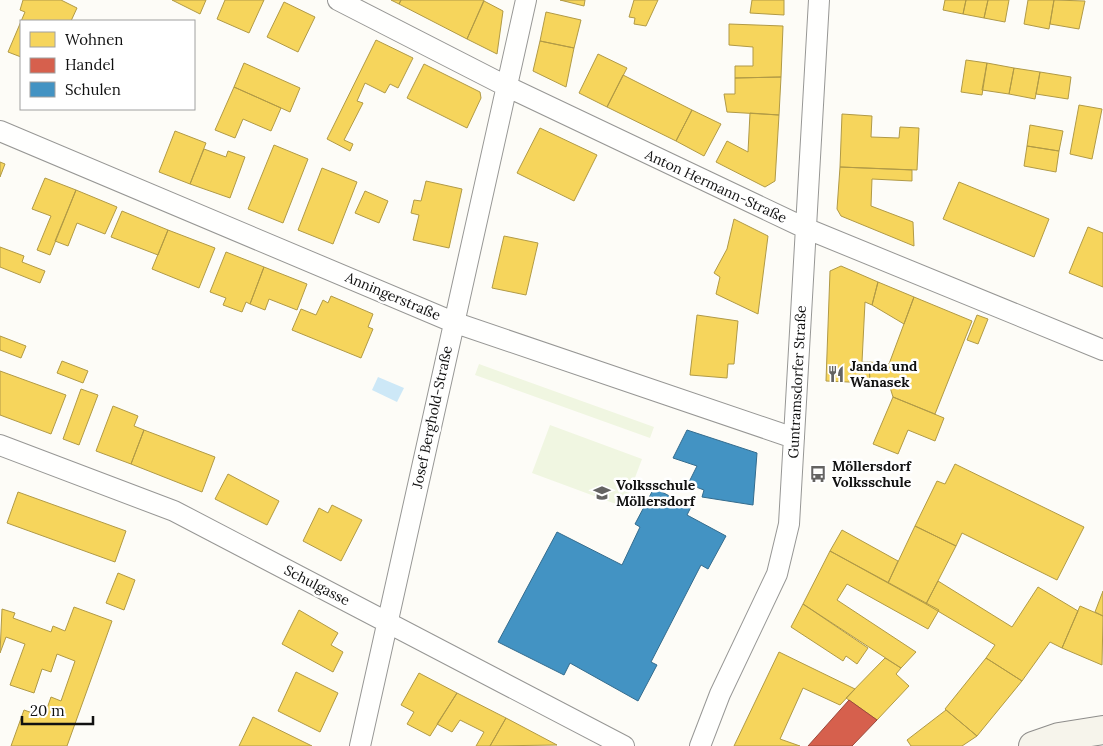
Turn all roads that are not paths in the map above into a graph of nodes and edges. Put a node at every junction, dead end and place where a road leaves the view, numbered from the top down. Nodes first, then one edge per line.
1 (338, 0) edge
2 (526, 0) edge
3 (819, 0) edge
4 (506, 86) junction
5 (0, 131) edge
6 (805, 228) junction
7 (453, 322) junction
8 (1103, 350) edge
9 (794, 438) junction
10 (0, 445) edge
11 (387, 622) junction
12 (1103, 730) edge
13 (360, 746) edge
14 (624, 746) edge
15 (700, 746) edge
16 (1033, 746) edge

1 - 4 street, Anton Hermann-Straße
2 - 4 street, Josef Berghold-Straße
3 - 6 street, Guntramsdorfer Straße
4 - 6 street, Anton Hermann-Straße
4 - 7 street, Josef Berghold-Straße
5 - 7 street, Anningerstraße
6 - 8 street, Anton Hermann-Straße
6 - 9 street, Guntramsdorfer Straße
7 - 9 street, Anningerstraße
7 - 11 street, Josef Berghold-Straße
9 - 15 street, Guntramsdorfer Straße
10 - 11 street, Schulgasse
11 - 13 street, Josef Berghold-Straße
11 - 14 street, Schulgasse
12 - 16 street

